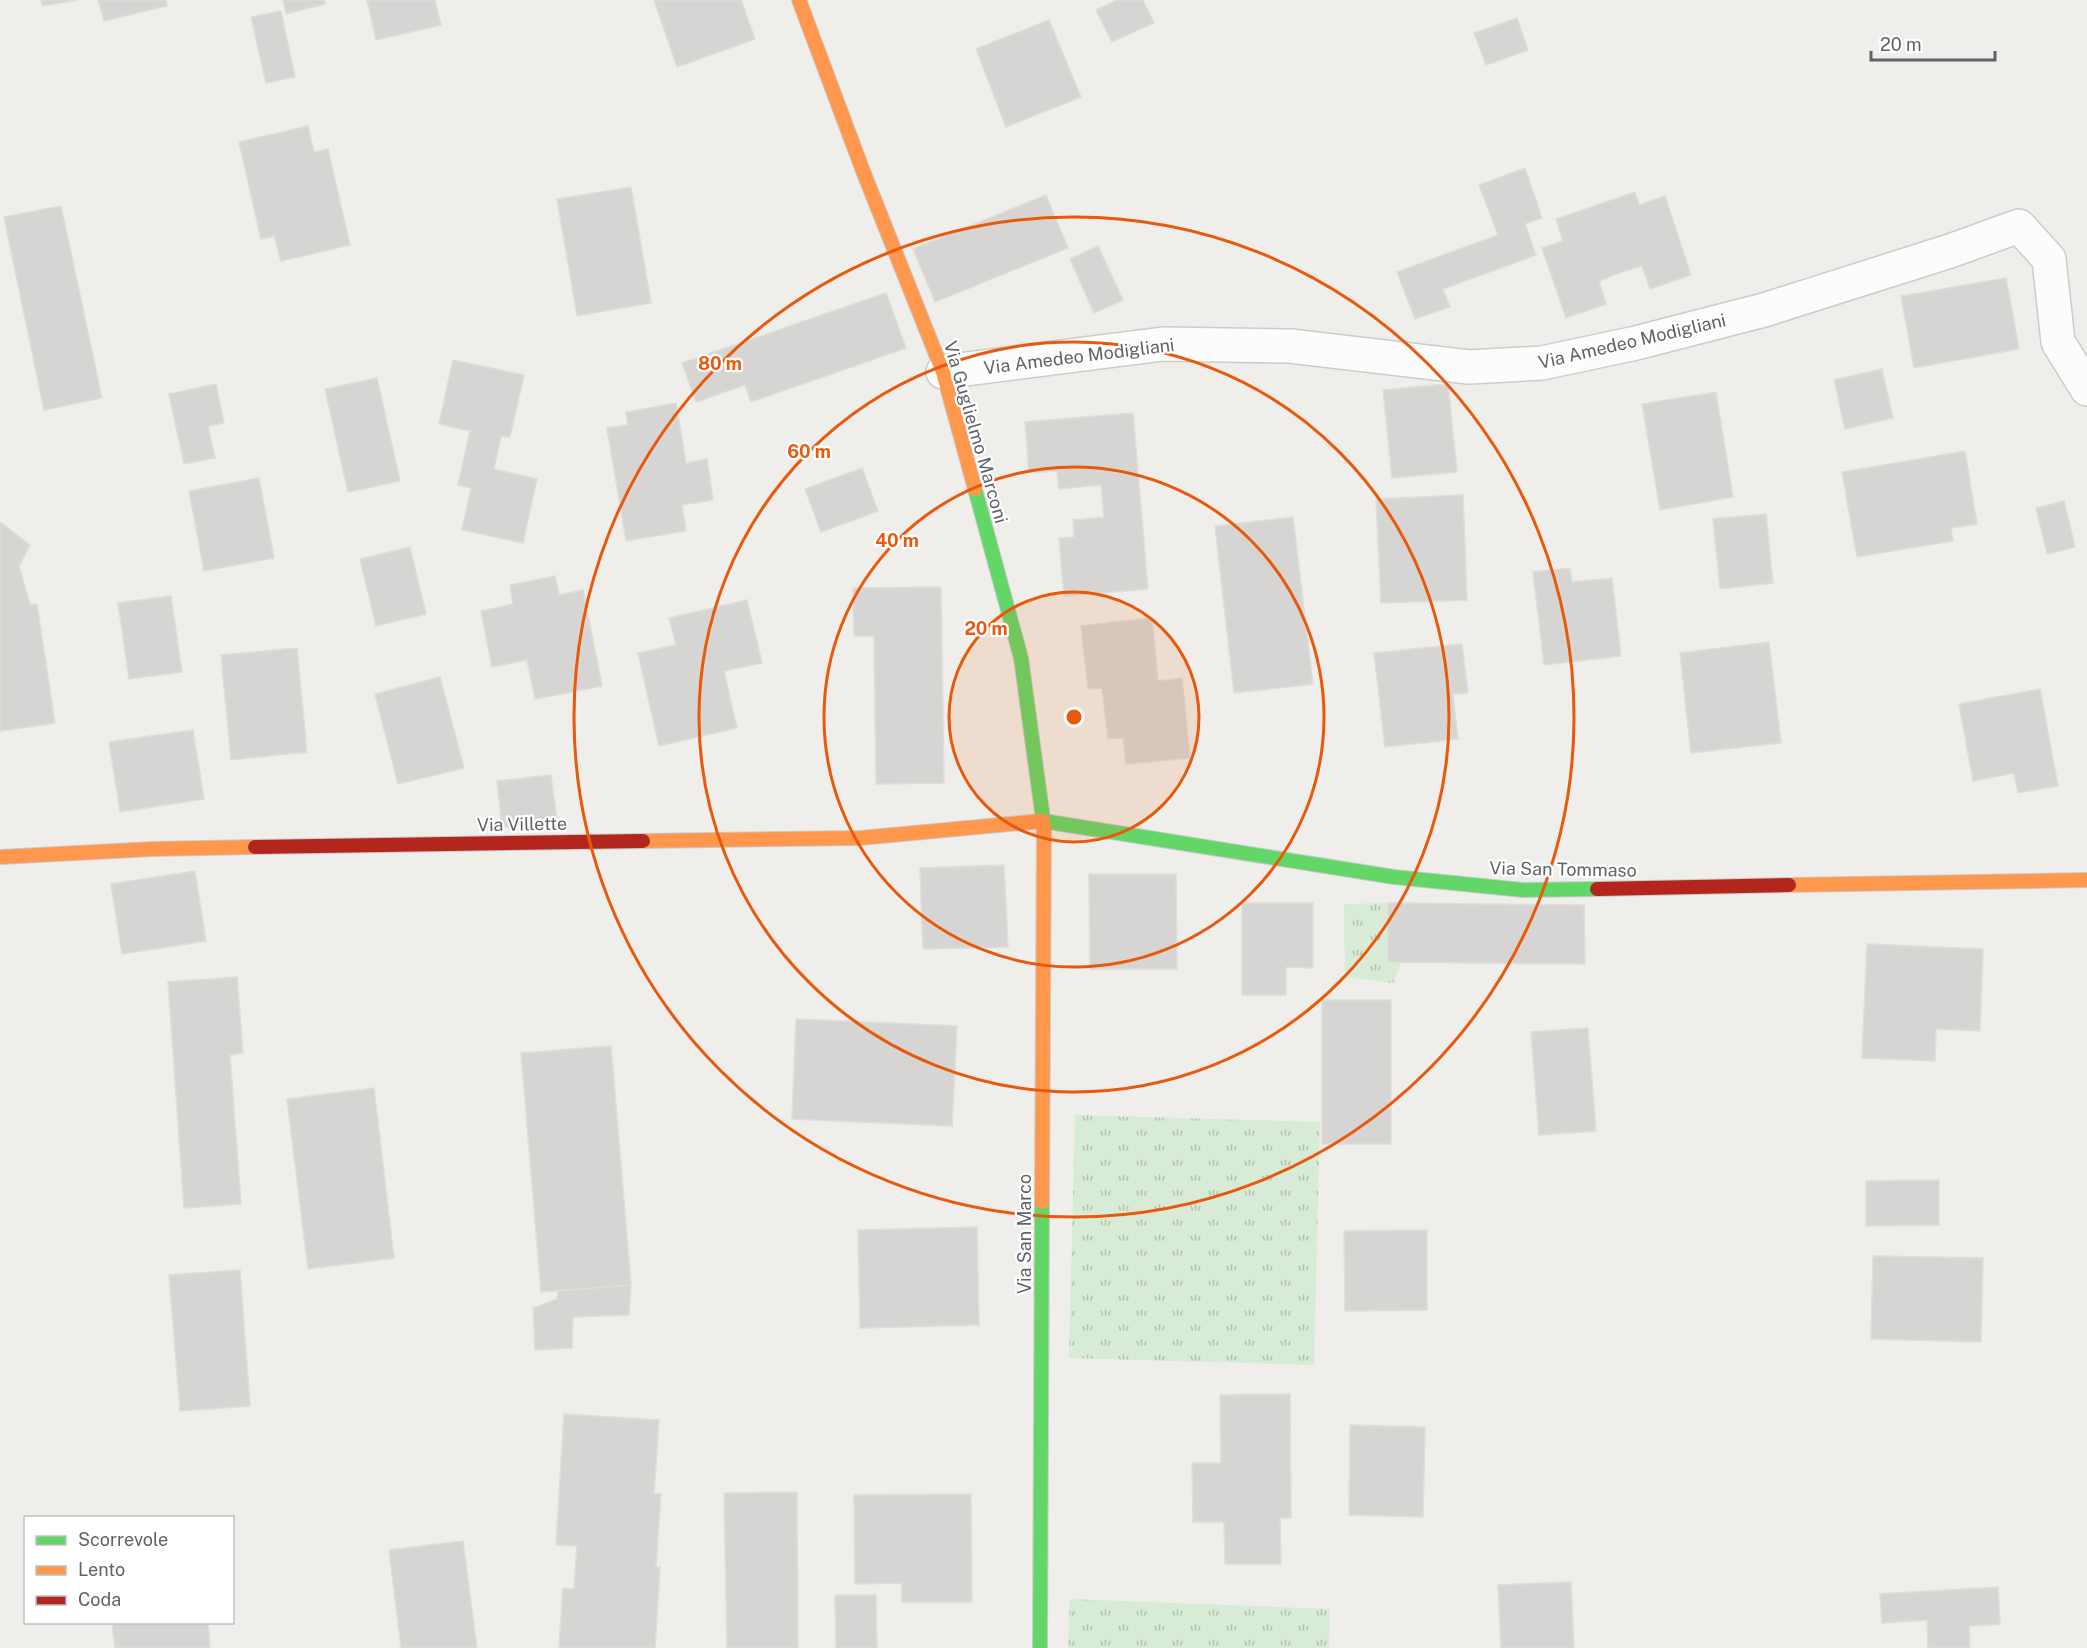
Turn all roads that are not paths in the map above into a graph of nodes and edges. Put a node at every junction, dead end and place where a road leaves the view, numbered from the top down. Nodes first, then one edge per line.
1 (800, 0) edge
2 (943, 372) junction
3 (2087, 389) edge
4 (1044, 820) junction
5 (0, 858) edge
6 (2087, 880) edge
7 (1040, 1648) edge

1 - 2 street, Via Guglielmo Marconi
2 - 3 street, Via Amedeo Modigliani
2 - 4 street, Via Guglielmo Marconi
4 - 5 street, Via Villette
4 - 6 street, Via San Tommaso
4 - 7 street, Via San Marco

